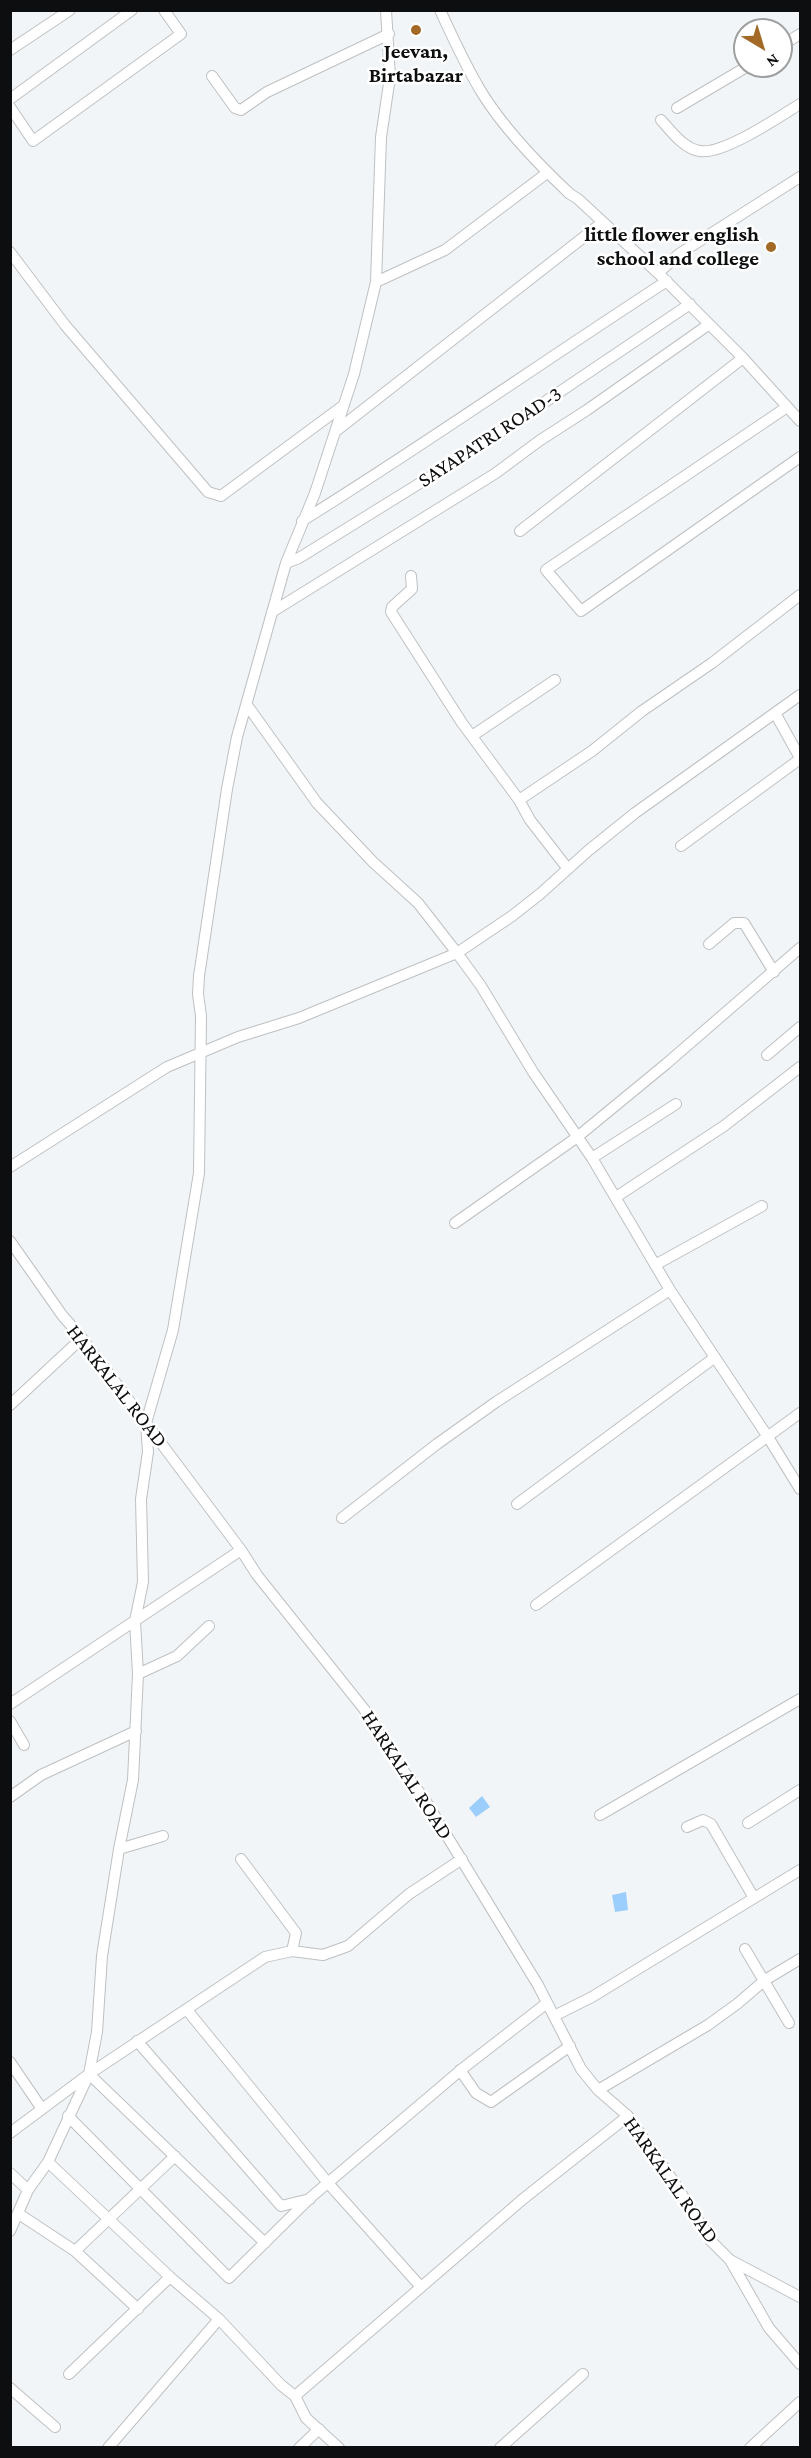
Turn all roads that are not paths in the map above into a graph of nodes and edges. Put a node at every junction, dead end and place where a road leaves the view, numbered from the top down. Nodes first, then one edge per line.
1 (70, 10) edge
2 (132, 10) edge
3 (164, 10) edge
4 (387, 10) edge
5 (440, 10) edge
6 (389, 34) junction
7 (10, 50) edge
8 (733, 75) edge
9 (212, 76) dead end
10 (10, 99) edge
11 (801, 104) edge
12 (10, 107) edge
13 (677, 108) dead end
14 (661, 120) dead end
15 (547, 173) junction
16 (801, 177) edge
17 (603, 222) junction
18 (10, 252) edge
19 (663, 277) junction
20 (376, 282) junction
21 (690, 304) junction
22 (708, 325) junction
23 (742, 358) junction
24 (344, 405) junction
25 (787, 407) junction
26 (801, 421) edge
27 (335, 432) junction
28 (801, 457) edge
29 (302, 521) junction
30 (520, 531) dead end
31 (286, 563) junction
32 (411, 576) dead end
33 (801, 595) edge
34 (272, 612) junction
35 (555, 680) dead end
36 (801, 696) edge
37 (247, 705) junction
38 (776, 713) junction
39 (472, 736) junction
40 (801, 759) edge
41 (519, 800) junction
42 (681, 846) dead end
43 (568, 869) junction
44 (709, 944) dead end
45 (801, 948) edge
46 (457, 952) junction
47 (774, 972) junction
48 (801, 1027) edge
49 (200, 1052) junction
50 (767, 1055) dead end
51 (801, 1067) edge
52 (676, 1104) dead end
53 (576, 1138) junction
54 (592, 1158) junction
55 (10, 1167) edge
56 (616, 1197) junction
57 (762, 1206) dead end
58 (455, 1223) dead end
59 (10, 1241) edge
60 (656, 1265) junction
61 (670, 1290) junction
62 (82, 1338) junction
63 (714, 1358) junction
64 (10, 1405) edge
65 (801, 1413) edge
66 (146, 1423) junction
67 (768, 1437) junction
68 (801, 1489) edge
69 (517, 1504) dead end
70 (342, 1518) dead end
71 (241, 1550) junction
72 (536, 1605) dead end
73 (135, 1621) junction
74 (209, 1626) dead end
75 (138, 1674) junction
76 (801, 1699) edge
77 (10, 1704) edge
78 (10, 1721) edge
79 (136, 1731) junction
80 (24, 1745) dead end
81 (801, 1790) edge
82 (10, 1797) edge
83 (600, 1815) dead end
84 (748, 1823) dead end
85 (687, 1827) dead end
86 (163, 1836) dead end
87 (118, 1849) junction
88 (241, 1859) dead end
89 (462, 1859) junction
90 (801, 1870) edge
91 (754, 1898) junction
92 (745, 1949) dead end
93 (292, 1951) junction
94 (801, 1959) edge
95 (765, 1980) junction
96 (547, 2003) junction
97 (186, 2010) junction
98 (554, 2016) junction
99 (789, 2023) dead end
100 (137, 2041) junction
101 (570, 2046) junction
102 (10, 2062) edge
103 (460, 2070) junction
104 (88, 2074) junction
105 (597, 2090) junction
106 (42, 2109) junction
107 (68, 2116) junction
108 (628, 2116) junction
109 (10, 2133) edge
110 (175, 2156) junction
111 (48, 2162) junction
112 (11, 2174) edge
113 (328, 2183) junction
114 (140, 2188) junction
115 (28, 2190) junction
116 (310, 2198) junction
117 (19, 2214) junction
118 (108, 2220) junction
119 (10, 2231) edge
120 (265, 2243) junction
121 (75, 2251) junction
122 (730, 2260) junction
123 (170, 2277) junction
124 (421, 2287) junction
125 (801, 2297) edge
126 (138, 2309) junction
127 (219, 2319) junction
128 (801, 2364) edge
129 (69, 2374) dead end
130 (583, 2374) dead end
131 (10, 2388) edge
132 (295, 2396) junction
133 (801, 2402) edge
134 (55, 2427) dead end
135 (319, 2429) junction
136 (108, 2448) edge
137 (299, 2448) edge
138 (339, 2448) edge
139 (500, 2448) edge
140 (750, 2448) edge

1 - 7 street
2 - 10 street
3 - 12 street
4 - 6 street
5 - 15 street
6 - 9 street
6 - 20 street
8 - 13 street
11 - 14 street
15 - 17 street
15 - 20 street
16 - 19 street
17 - 19 street
17 - 27 street
18 - 24 street
19 - 21 street
19 - 29 street
20 - 24 street
21 - 22 street
21 - 31 street, SAYAPATRI ROAD-3
22 - 23 street
22 - 34 street
23 - 25 street
23 - 30 street
24 - 27 street
25 - 26 street
25 - 28 street
27 - 29 street
29 - 31 street
31 - 34 street
32 - 39 street
33 - 41 street
34 - 37 street
35 - 39 street
36 - 38 street
37 - 46 street
37 - 49 street
38 - 40 street
38 - 43 street
39 - 41 street
40 - 42 street
41 - 43 street
43 - 46 street
44 - 47 street
45 - 47 street
46 - 49 street
46 - 53 street
47 - 53 street
48 - 50 street
49 - 55 street
49 - 66 street
51 - 56 street
52 - 54 street
53 - 54 street
53 - 58 street
54 - 56 street
56 - 60 street
57 - 60 street
59 - 62 street, HARKALAL ROAD
60 - 61 street
61 - 63 street
61 - 70 street
62 - 64 street
62 - 66 street, HARKALAL ROAD
63 - 67 street
63 - 69 street
65 - 67 street
66 - 71 street, HARKALAL ROAD
66 - 73 street
67 - 68 street
67 - 72 street
71 - 73 street
71 - 89 street, HARKALAL ROAD
73 - 75 street
73 - 77 street
74 - 75 street
75 - 79 street
76 - 83 street
78 - 80 street
79 - 82 street
79 - 87 street
81 - 84 street
85 - 91 street
86 - 87 street
87 - 104 street
88 - 93 street
89 - 93 street
89 - 96 street, HARKALAL ROAD
90 - 91 street
91 - 98 street
92 - 95 street
93 - 97 street
94 - 95 street
95 - 99 street
95 - 105 street
96 - 98 street, HARKALAL ROAD
96 - 103 street
97 - 100 street
97 - 113 street
98 - 101 street, HARKALAL ROAD
100 - 104 street
100 - 116 street
101 - 103 street
101 - 105 street, HARKALAL ROAD
102 - 106 street
103 - 113 street
104 - 106 street
104 - 107 street
104 - 110 street
105 - 108 street, HARKALAL ROAD
106 - 109 street
107 - 111 street
107 - 114 street
108 - 122 street, HARKALAL ROAD
108 - 124 street
110 - 114 street
110 - 120 street
111 - 115 street
111 - 118 street
112 - 115 street
113 - 116 street
113 - 124 street
114 - 118 street
114 - 120 street
115 - 117 street
116 - 120 street
117 - 119 street
117 - 121 street
118 - 121 street
118 - 123 street
121 - 126 street
122 - 125 street, HARKALAL ROAD
122 - 128 street
123 - 126 street
123 - 127 street
124 - 132 street
126 - 129 street
127 - 132 street
127 - 136 street
130 - 139 street
131 - 134 street
132 - 135 street
133 - 140 street
135 - 137 street
135 - 138 street

